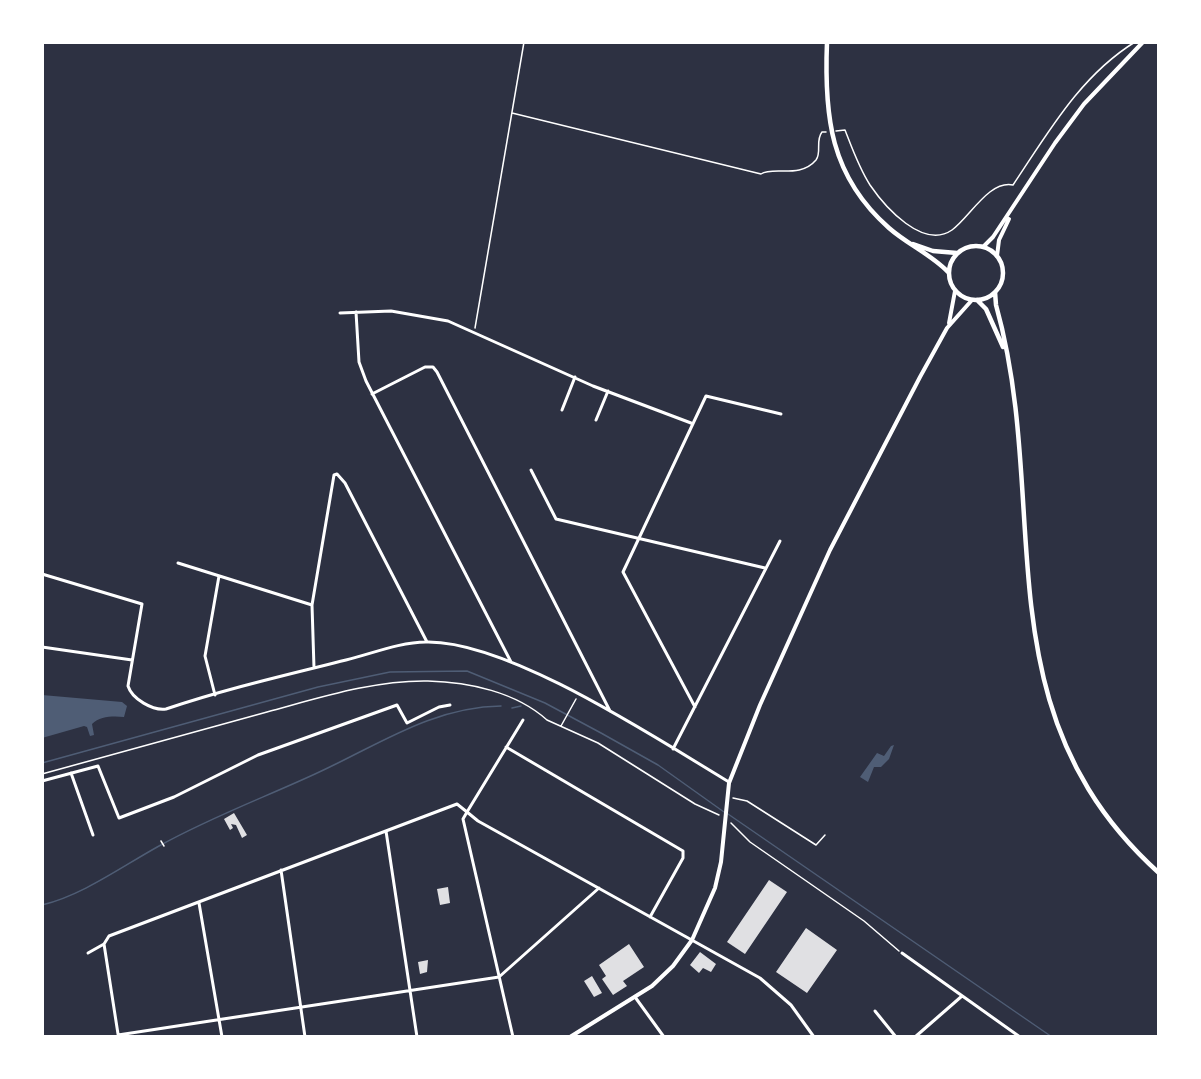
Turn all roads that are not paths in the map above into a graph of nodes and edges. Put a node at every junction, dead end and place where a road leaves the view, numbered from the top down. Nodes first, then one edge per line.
1 (827, 42) edge
2 (1143, 42) edge
3 (1014, 208) junction
4 (907, 242) junction
5 (983, 247) junction
6 (957, 253) junction
7 (997, 256) junction
8 (948, 272) junction
9 (955, 291) junction
10 (996, 292) junction
11 (974, 300) junction
12 (356, 312) junction
13 (340, 313) dead end
14 (947, 328) junction
15 (1005, 351) junction
16 (575, 377) junction
17 (608, 391) junction
18 (372, 394) junction
19 (562, 410) dead end
20 (781, 414) dead end
21 (596, 420) dead end
22 (691, 423) junction
23 (531, 470) dead end
24 (638, 537) junction
25 (780, 541) dead end
26 (178, 563) dead end
27 (765, 568) junction
28 (42, 574) edge
29 (219, 575) junction
30 (312, 605) junction
31 (427, 642) junction
32 (42, 647) edge
33 (132, 660) junction
34 (511, 662) junction
35 (314, 668) junction
36 (215, 695) junction
37 (450, 705) dead end
38 (694, 707) junction
39 (611, 713) junction
40 (523, 720) dead end
41 (506, 747) junction
42 (674, 749) junction
43 (71, 773) junction
44 (42, 781) edge
45 (729, 783) junction
46 (466, 813) junction
47 (386, 831) junction
48 (93, 835) dead end
49 (281, 870) junction
50 (1159, 873) edge
51 (599, 888) junction
52 (199, 902) junction
53 (650, 917) junction
54 (692, 940) junction
55 (104, 944) junction
56 (88, 953) dead end
57 (902, 953) road end
58 (499, 977) junction
59 (410, 991) junction
60 (962, 996) junction
61 (635, 997) junction
62 (301, 1007) junction
63 (875, 1011) dead end
64 (219, 1020) junction
65 (118, 1036) edge
66 (917, 1036) edge
67 (222, 1037) edge
68 (305, 1037) edge
69 (417, 1037) edge
70 (513, 1037) edge
71 (570, 1037) edge
72 (664, 1037) edge
73 (814, 1037) edge
74 (896, 1037) edge
75 (1020, 1037) edge

1 - 4 main road
2 - 3 street
3 - 5 street
3 - 7 street
4 - 6 main road
4 - 8 main road
5 - 6 main road
5 - 7 main road
6 - 8 main road
7 - 10 main road
8 - 9 main road
9 - 11 main road
9 - 14 street
10 - 11 main road
10 - 15 main road
11 - 14 street
11 - 15 main road
12 - 13 street
12 - 16 street
12 - 18 street
14 - 45 street
15 - 50 main road
16 - 17 street
16 - 19 street
17 - 21 street
17 - 22 street
18 - 34 street
18 - 39 street
20 - 22 street
22 - 24 street
23 - 24 street
24 - 27 street
24 - 38 street
25 - 27 street
26 - 29 street
27 - 38 street
28 - 33 street
29 - 30 street
29 - 36 street
30 - 31 street
30 - 35 street
31 - 34 street
31 - 35 street
32 - 33 street
33 - 36 street
34 - 39 street
35 - 36 street
37 - 43 street
38 - 42 street
39 - 42 street
40 - 41 street
41 - 46 street
41 - 53 street
42 - 45 street
43 - 44 street
43 - 48 street
45 - 54 street
46 - 47 street
46 - 51 street
46 - 58 street
47 - 49 street
47 - 59 street
49 - 52 street
49 - 62 street
51 - 53 street
51 - 58 street
52 - 55 street
52 - 64 street
53 - 54 street
54 - 61 street
54 - 73 street
55 - 56 street
55 - 65 street
57 - 60 street
58 - 59 street
58 - 70 street
59 - 62 street
59 - 69 street
60 - 66 street
60 - 75 street
61 - 71 street
61 - 72 street
62 - 64 street
62 - 68 street
63 - 74 street
64 - 65 street
64 - 67 street

